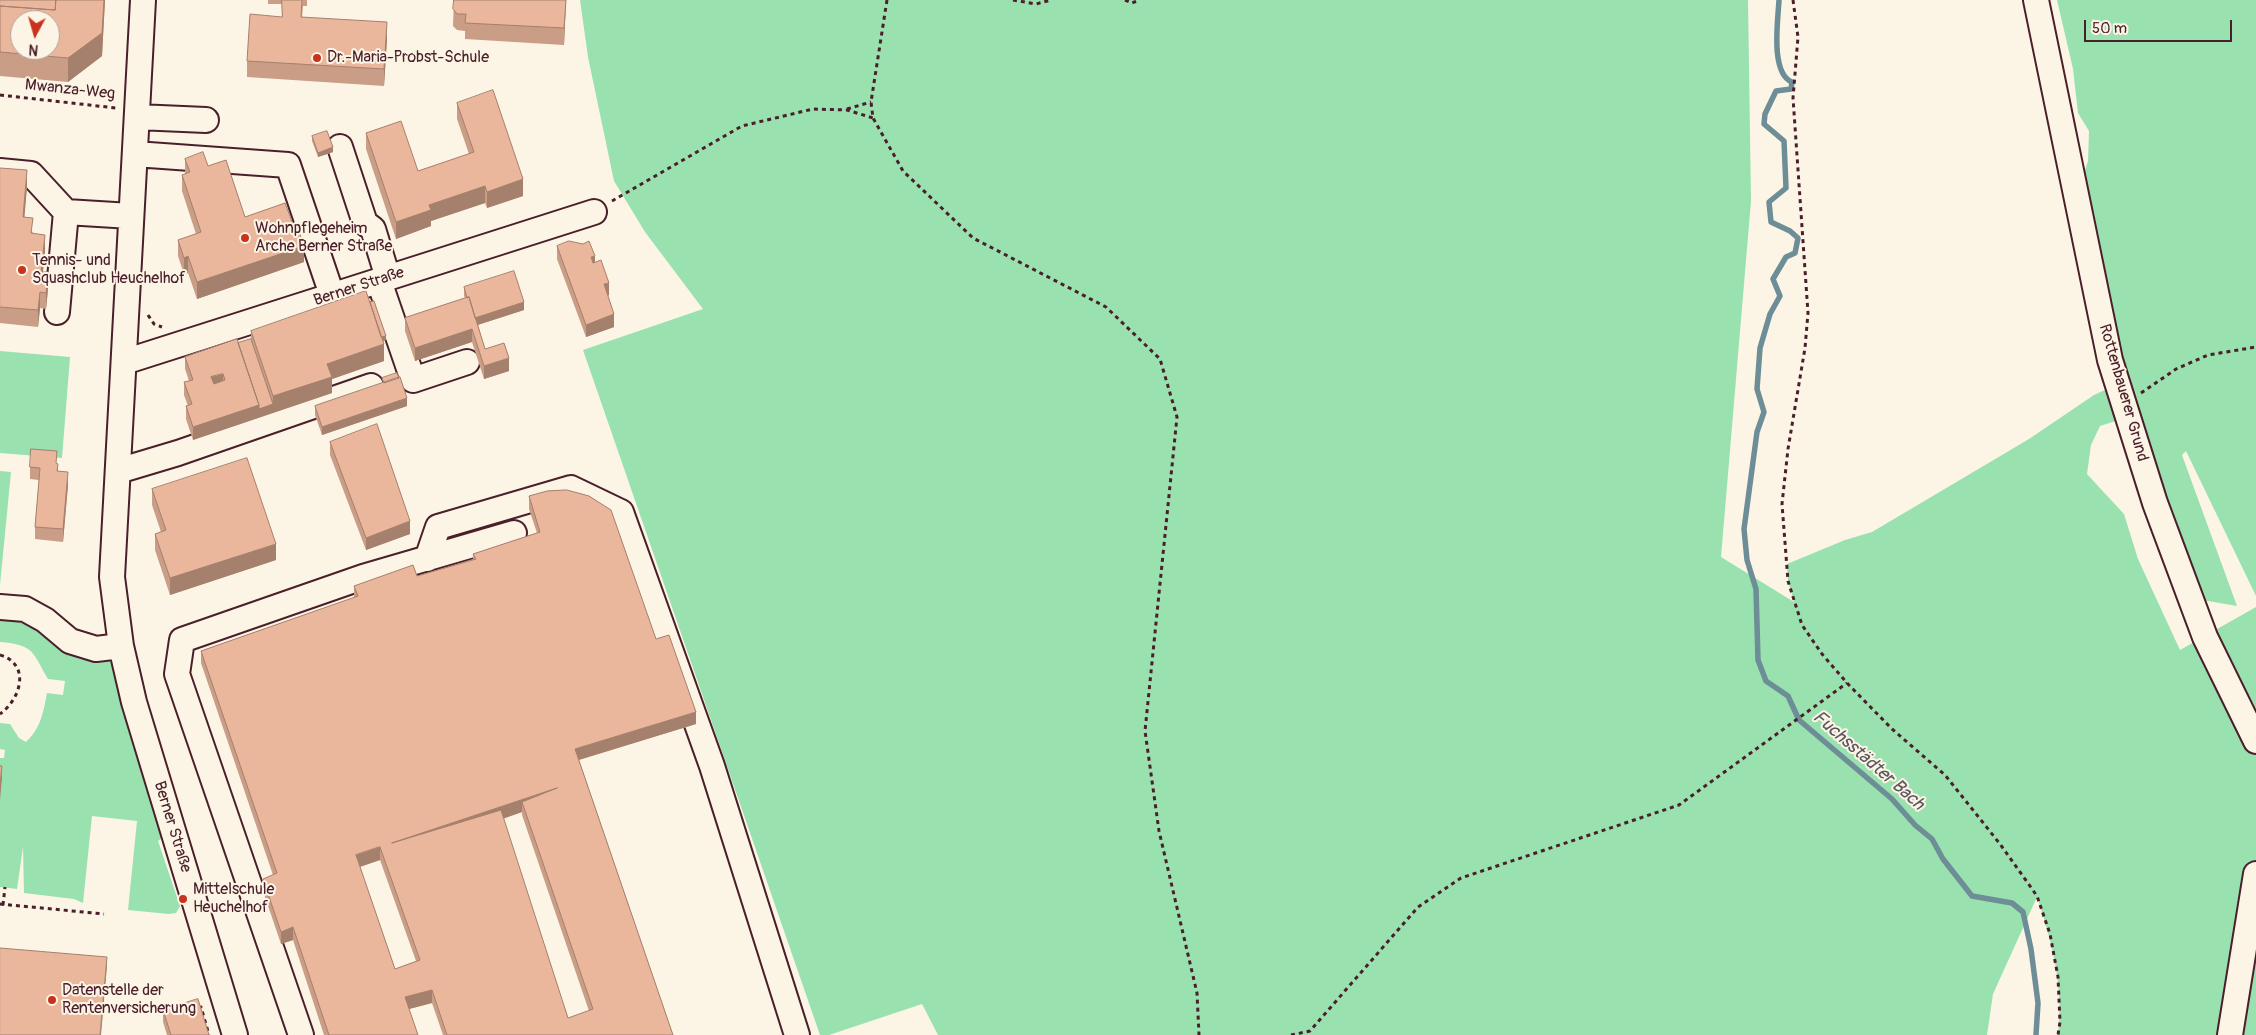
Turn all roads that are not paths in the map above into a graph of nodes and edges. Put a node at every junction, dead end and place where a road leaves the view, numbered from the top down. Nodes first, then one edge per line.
1 (143, 0) edge
2 (2036, 0) edge
3 (137, 113) junction
4 (206, 120) dead end
5 (340, 147) dead end
6 (135, 154) junction
7 (0, 171) edge
8 (66, 212) junction
9 (594, 212) road end
10 (131, 216) junction
11 (384, 279) junction
12 (332, 295) junction
13 (58, 312) dead end
14 (124, 362) junction
15 (467, 362) dead end
16 (371, 386) edge
17 (118, 471) junction
18 (514, 533) dead end
19 (427, 559) junction
20 (0, 607) edge
21 (121, 646) junction
22 (2256, 741) edge
23 (2256, 874) edge
24 (235, 1035) edge
25 (301, 1035) edge
26 (797, 1035) edge
27 (2230, 1035) edge

1 - 3 street, Berner Straße
2 - 22 street, Rottenbauerer Grund
3 - 4 street
3 - 6 street, Berner Straße
5 - 11 street
6 - 10 street, Berner Straße
6 - 12 street
7 - 8 street
8 - 10 street
8 - 13 street
9 - 11 street, Berner Straße
10 - 14 street, Berner Straße
11 - 12 street, Berner Straße
11 - 15 street
12 - 14 street, Berner Straße
14 - 17 street, Berner Straße
16 - 17 street
17 - 21 street, Berner Straße
18 - 19 street
19 - 25 street
19 - 26 street
20 - 21 street
21 - 24 street, Berner Straße
23 - 27 street

